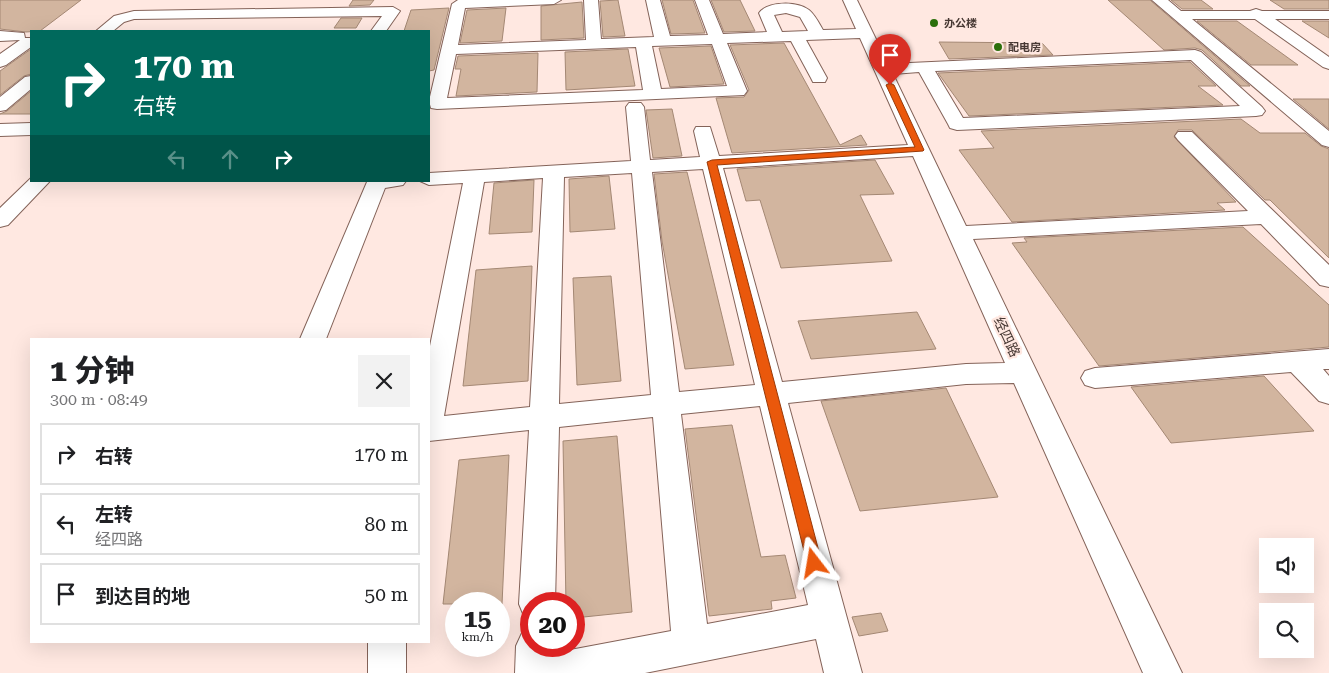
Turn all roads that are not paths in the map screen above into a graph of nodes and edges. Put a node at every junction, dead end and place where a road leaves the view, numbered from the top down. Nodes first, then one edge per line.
1 (554, 0) edge
2 (591, 0) edge
3 (653, 0) edge
4 (702, 0) edge
5 (850, 0) edge
6 (1159, 0) edge
7 (1237, 0) edge
8 (314, 12) junction
9 (244, 13) junction
10 (188, 14) junction
11 (1177, 15) junction
12 (1259, 15) junction
13 (1329, 15) edge
14 (304, 25) dead end
15 (105, 30) edge
16 (171, 30) edge
17 (227, 30) edge
18 (380, 30) edge
19 (866, 33) junction
20 (818, 35) junction
21 (0, 36) edge
22 (796, 36) junction
23 (777, 37) junction
24 (718, 39) junction
25 (662, 41) junction
26 (643, 42) junction
27 (594, 44) junction
28 (449, 50) junction
29 (1329, 64) edge
30 (924, 67) junction
31 (883, 69) junction
32 (14, 74) edge
33 (819, 78) dead end
34 (644, 101) junction
35 (0, 106) edge
36 (30, 129) edge
37 (0, 130) edge
38 (704, 131) dead end
39 (1184, 136) dead end
40 (1329, 141) edge
41 (920, 150) junction
42 (712, 162) junction
43 (641, 166) junction
44 (554, 172) junction
45 (475, 176) junction
46 (430, 179) edge
47 (39, 182) edge
48 (377, 182) edge
49 (1267, 217) junction
50 (0, 220) edge
51 (959, 233) junction
52 (1329, 279) edge
53 (312, 338) edge
54 (1329, 359) edge
55 (1298, 362) junction
56 (1024, 373) junction
57 (1095, 378) dead end
58 (771, 394) junction
59 (1329, 394) edge
60 (666, 405) junction
61 (430, 415) edge
62 (544, 417) junction
63 (430, 429) edge
64 (537, 592) edge
65 (829, 619) junction
66 (387, 643) edge
67 (691, 645) junction
68 (535, 657) edge
69 (387, 673) edge
70 (534, 673) edge
71 (547, 673) edge
72 (843, 673) edge
73 (1163, 673) edge

1 - 28 street
2 - 27 street
3 - 25 street
4 - 24 street
5 - 19 street, 经四路
6 - 11 street
7 - 12 street
8 - 9 street
8 - 14 street
8 - 18 street
9 - 10 street
9 - 17 street
10 - 15 street
10 - 16 street
11 - 12 street
11 - 40 street
12 - 13 street
12 - 29 street
19 - 20 street
19 - 31 street, 经四路
20 - 22 street
20 - 23 street
21 - 32 street
22 - 23 street
22 - 33 street
23 - 24 street
24 - 25 street
24 - 34 street
25 - 26 street
26 - 27 street
26 - 34 street
27 - 28 street
28 - 34 street
30 - 30 street
30 - 31 street
31 - 41 street, 经四路
32 - 35 street
34 - 43 street
36 - 37 street
38 - 42 street
39 - 49 street
41 - 42 street
41 - 51 street, 经四路
42 - 43 street
42 - 58 street
43 - 44 street
43 - 60 street
44 - 45 street
44 - 62 street
45 - 46 street
45 - 61 street
47 - 50 street
48 - 53 street
49 - 51 street
49 - 52 street
51 - 56 street, 经四路
54 - 55 street
55 - 57 street
55 - 59 street
56 - 58 street
56 - 73 street, 经四路
58 - 60 street
58 - 65 street
60 - 62 street
60 - 67 street
62 - 63 street
62 - 64 street
65 - 67 street
65 - 72 street
66 - 69 street
67 - 71 street
68 - 70 street

